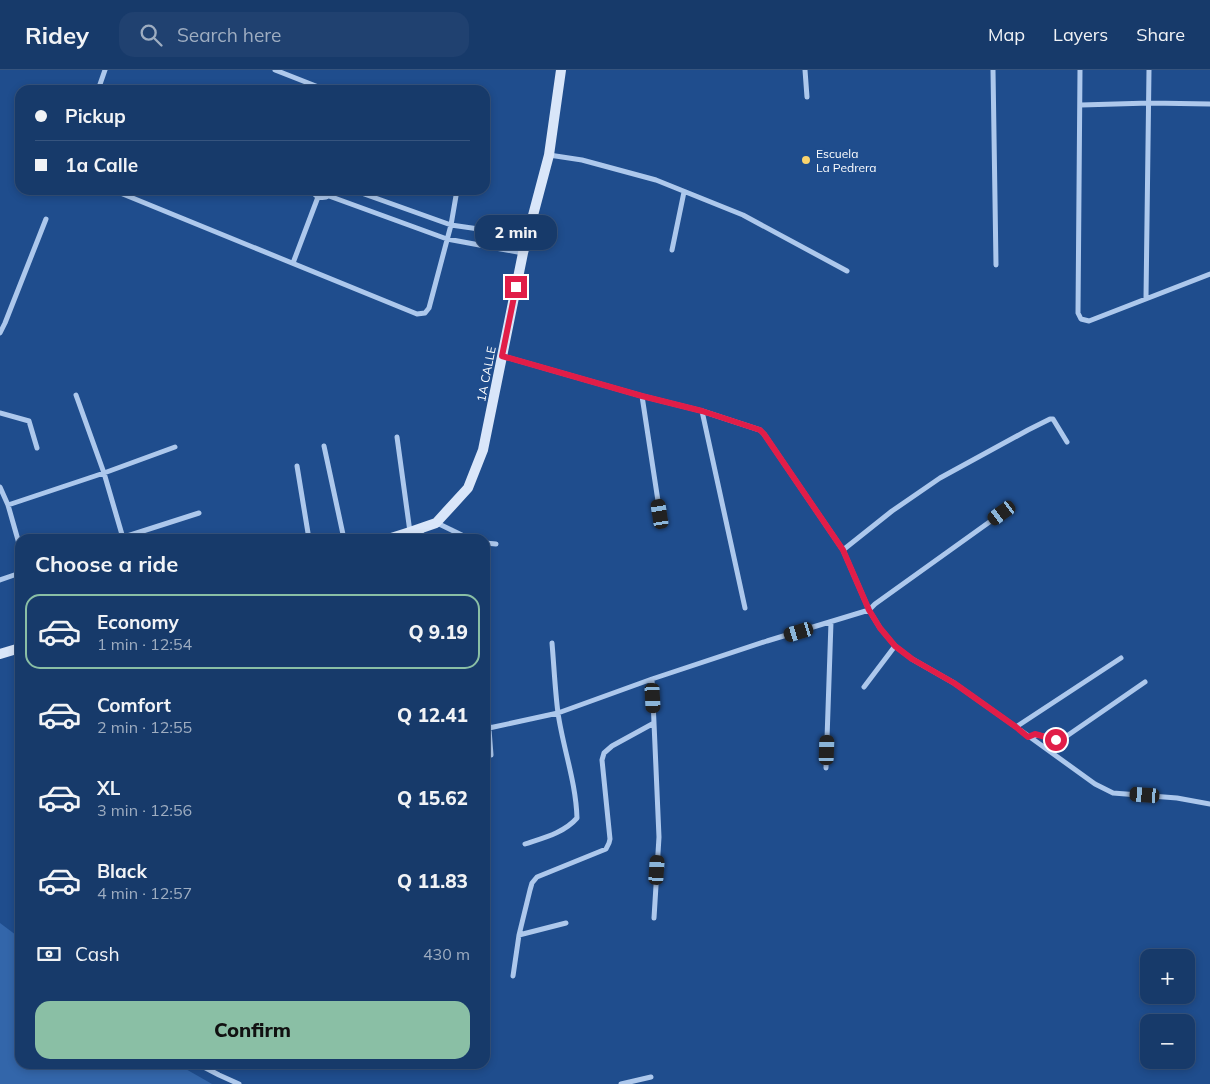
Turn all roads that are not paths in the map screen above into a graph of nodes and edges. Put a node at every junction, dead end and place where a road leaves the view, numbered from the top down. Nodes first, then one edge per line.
1 (105, 70) edge
2 (275, 70) edge
3 (561, 70) edge
4 (805, 70) edge
5 (993, 70) edge
6 (1080, 70) edge
7 (1149, 70) edge
8 (100, 85) edge
9 (313, 85) edge
10 (807, 97) dead end
11 (1150, 103) junction
12 (1210, 104) edge
13 (1081, 105) junction
14 (549, 155) junction
15 (684, 192) junction
16 (125, 195) edge
17 (314, 195) edge
18 (367, 195) edge
19 (455, 195) edge
20 (329, 196) joint
21 (318, 197) junction
22 (46, 219) dead end
23 (451, 224) junction
24 (528, 236) junction
25 (447, 239) junction
26 (672, 250) dead end
27 (523, 253) junction
28 (293, 264) junction
29 (996, 265) dead end
30 (847, 271) dead end
31 (1210, 274) edge
32 (1146, 298) junction
33 (0, 333) edge
34 (502, 356) junction
35 (76, 395) dead end
36 (642, 396) junction
37 (702, 411) junction
38 (0, 413) edge
39 (397, 437) dead end
40 (1068, 442) dead end
41 (324, 446) dead end
42 (174, 447) dead end
43 (37, 448) dead end
44 (297, 466) dead end
45 (104, 473) junction
46 (0, 487) edge
47 (8, 505) junction
48 (199, 513) dead end
49 (1002, 513) dead end
50 (660, 514) dead end
51 (436, 523) junction
52 (410, 532) junction
53 (16, 534) edge
54 (121, 534) edge
55 (134, 534) edge
56 (308, 534) edge
57 (343, 534) edge
58 (404, 534) edge
59 (422, 534) edge
60 (459, 534) edge
61 (490, 543) edge
62 (496, 544) dead end
63 (843, 550) junction
64 (15, 575) edge
65 (0, 580) edge
66 (745, 608) dead end
67 (869, 610) junction
68 (831, 622) junction
69 (552, 644) dead end
70 (895, 646) junction
71 (15, 650) edge
72 (0, 654) edge
73 (1121, 658) dead end
74 (652, 679) junction
75 (1145, 682) dead end
76 (864, 687) dead end
77 (558, 713) junction
78 (654, 723) junction
79 (1016, 727) junction
80 (490, 728) edge
81 (1028, 737) junction
82 (490, 742) edge
83 (491, 755) dead end
84 (826, 768) dead end
85 (1210, 804) edge
86 (525, 844) dead end
87 (654, 918) dead end
88 (566, 923) dead end
89 (519, 936) junction
90 (513, 976) dead end
91 (208, 1069) edge
92 (651, 1077) dead end
93 (239, 1084) edge
94 (621, 1084) edge

1 - 8 street
2 - 9 street
3 - 14 street, 1A CALLE
4 - 10 street
5 - 29 street
6 - 13 street
7 - 11 street
11 - 12 street
11 - 13 street
11 - 32 street
13 - 32 street
14 - 15 street
14 - 24 street, 1A CALLE
15 - 26 street
15 - 30 street
16 - 28 street
17 - 21 street
18 - 23 street
19 - 23 street
20 - 21 street
20 - 25 street
21 - 28 street
22 - 33 street
23 - 24 street
23 - 25 street
24 - 27 street, 1A CALLE
25 - 27 street
25 - 28 street
27 - 34 street, 1A CALLE
31 - 32 street
34 - 36 street
34 - 51 street, 1A CALLE
35 - 45 street
36 - 37 street
36 - 50 street
37 - 63 street
37 - 66 street
38 - 43 street
39 - 52 street
40 - 63 street
41 - 57 street
42 - 45 street
44 - 56 street
45 - 47 street
45 - 54 street
46 - 47 street
47 - 53 street
48 - 55 street
49 - 67 street
51 - 59 street
51 - 60 street
52 - 58 street
52 - 59 street
61 - 62 street
63 - 67 street
64 - 65 street
67 - 68 street
67 - 70 street
68 - 74 street
68 - 84 street
69 - 77 street
70 - 76 street
70 - 79 street
71 - 72 street
73 - 79 street
74 - 77 street
74 - 78 street
75 - 81 street
77 - 80 street
77 - 86 street
78 - 87 street
78 - 89 street
79 - 81 street
81 - 85 street
82 - 83 street
88 - 89 street
89 - 90 street
91 - 93 street
92 - 94 street

